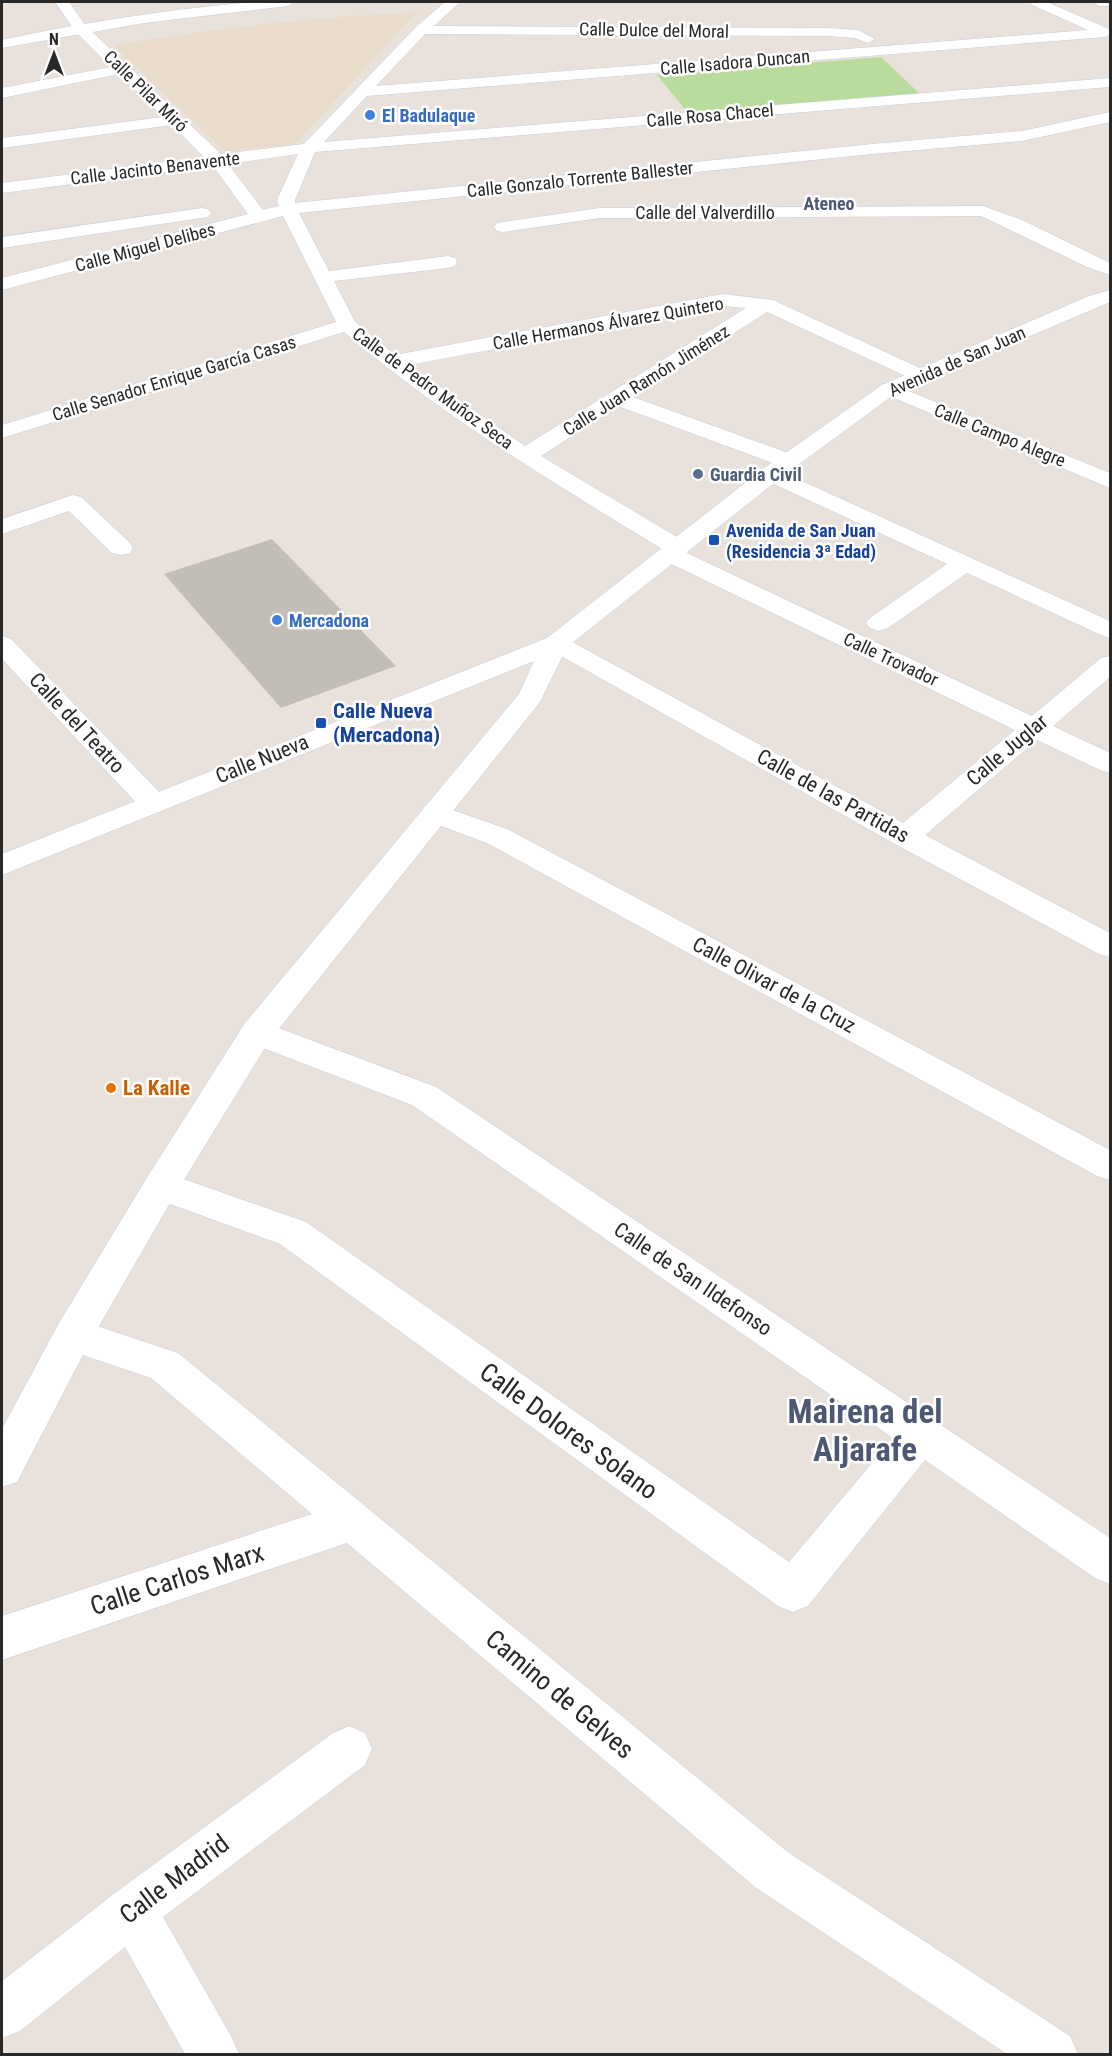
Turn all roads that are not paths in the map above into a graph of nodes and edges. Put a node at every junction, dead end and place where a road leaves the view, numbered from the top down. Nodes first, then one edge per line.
1 (62, 2) edge
2 (235, 2) edge
3 (288, 2) edge
4 (453, 2) edge
5 (1037, 2) edge
6 (1099, 2) edge
7 (1110, 2) edge
8 (78, 25) junction
9 (421, 30) junction
10 (1108, 34) edge
11 (2, 38) edge
12 (2, 44) edge
13 (881, 50) junction
14 (122, 69) junction
15 (1110, 82) edge
16 (364, 92) junction
17 (2, 93) edge
18 (829, 106) junction
19 (1110, 117) edge
20 (175, 120) junction
21 (843, 120) dead end
22 (858, 134) dead end
23 (2, 143) edge
24 (309, 148) junction
25 (872, 149) junction
26 (217, 160) junction
27 (2, 188) edge
28 (288, 209) junction
29 (255, 211) junction
30 (503, 227) dead end
31 (2, 243) edge
32 (448, 262) dead end
33 (1110, 269) edge
34 (322, 277) junction
35 (2, 284) edge
36 (1110, 296) edge
37 (765, 304) junction
38 (347, 325) junction
39 (391, 362) junction
40 (919, 375) junction
41 (889, 389) junction
42 (618, 399) junction
43 (2, 432) edge
44 (525, 456) junction
45 (780, 467) junction
46 (1110, 481) edge
47 (2, 527) edge
48 (121, 548) dead end
49 (674, 551) junction
50 (965, 563) junction
51 (879, 623) dead end
52 (1110, 630) edge
53 (556, 643) junction
54 (2, 644) edge
55 (1110, 664) edge
56 (493, 668) junction
57 (538, 681) junction
58 (1034, 727) junction
59 (1110, 764) edge
60 (153, 803) junction
61 (435, 813) junction
62 (905, 837) junction
63 (2, 865) edge
64 (1110, 946) edge
65 (257, 1032) junction
66 (1110, 1166) edge
67 (161, 1186) junction
68 (73, 1335) junction
69 (921, 1434) junction
70 (2, 1468) edge
71 (352, 1521) junction
72 (1110, 1563) edge
73 (2, 1638) edge
74 (349, 1749) dead end
75 (132, 1911) junction
76 (2, 2013) edge
77 (213, 2055) edge
78 (1052, 2055) edge

1 - 8 street, Calle Pilar Miró
2 - 8 street
3 - 8 street
4 - 9 street
5 - 10 street
6 - 7 street
8 - 11 street
8 - 12 street
8 - 14 street, Calle Pilar Miró
9 - 13 street, Calle Dulce del Moral
9 - 16 street
10 - 13 street, Calle Isadora Duncan
13 - 16 street, Calle Isadora Duncan
14 - 17 street
14 - 20 street, Calle Pilar Miró
15 - 18 street, Calle Rosa Chacel
16 - 24 street
18 - 21 street
18 - 24 street, Calle Rosa Chacel
19 - 25 street, Calle Gonzalo Torrente Ballester
20 - 23 street
20 - 26 street, Calle Pilar Miró
22 - 25 street
24 - 26 street, Calle Jacinto Benavente
24 - 28 street
25 - 28 street, Calle Gonzalo Torrente Ballester
26 - 27 street, Calle Jacinto Benavente
26 - 29 street, Calle Pilar Miró
28 - 29 street, Calle Miguel Delibes
28 - 34 street, Calle de Pedro Muñoz Seca
29 - 31 street
29 - 35 street, Calle Miguel Delibes
30 - 33 street, Calle del Valverdillo
32 - 34 street
34 - 38 street, Calle de Pedro Muñoz Seca
36 - 40 street, Avenida de San Juan
37 - 39 street, Calle Hermanos Álvarez Quintero
37 - 40 street, Calle Hermanos Álvarez Quintero
37 - 42 street, Calle Juan Ramón Jiménez
38 - 39 street, Calle de Pedro Muñoz Seca
38 - 43 street, Calle Senador Enrique García Casas
39 - 44 street, Calle de Pedro Muñoz Seca
40 - 41 street, Avenida de San Juan
41 - 45 street, Avenida de San Juan
41 - 46 street, Calle Campo Alegre
42 - 44 street, Calle Juan Ramón Jiménez
42 - 45 street
44 - 49 street, Calle de Pedro Muñoz Seca
45 - 49 street, Avenida de San Juan
45 - 50 street
47 - 48 street
49 - 53 street, Avenida de San Juan
49 - 58 street, Calle Trovador
50 - 51 street
50 - 52 street
53 - 56 street, Calle Nueva
53 - 57 street
53 - 62 street, Calle de las Partidas
54 - 60 street, Calle del Teatro
55 - 58 street, Calle Juglar
56 - 57 street
56 - 60 street, Calle Nueva
57 - 61 street
58 - 59 street, Calle Trovador
58 - 62 street, Calle Juglar
60 - 63 street, Calle Nueva
61 - 65 street
61 - 66 street, Calle Olivar de la Cruz
62 - 64 street, Calle de las Partidas
65 - 67 street
65 - 69 street, Calle de San Ildefonso
67 - 68 street
67 - 69 street, Calle Dolores Solano
68 - 70 street
68 - 71 street, Camino de Gelves
69 - 72 street, Calle de San Ildefonso
71 - 73 street, Calle Carlos Marx
71 - 78 street, Camino de Gelves
74 - 75 street, Calle Madrid
75 - 76 street, Calle Madrid
75 - 77 street

